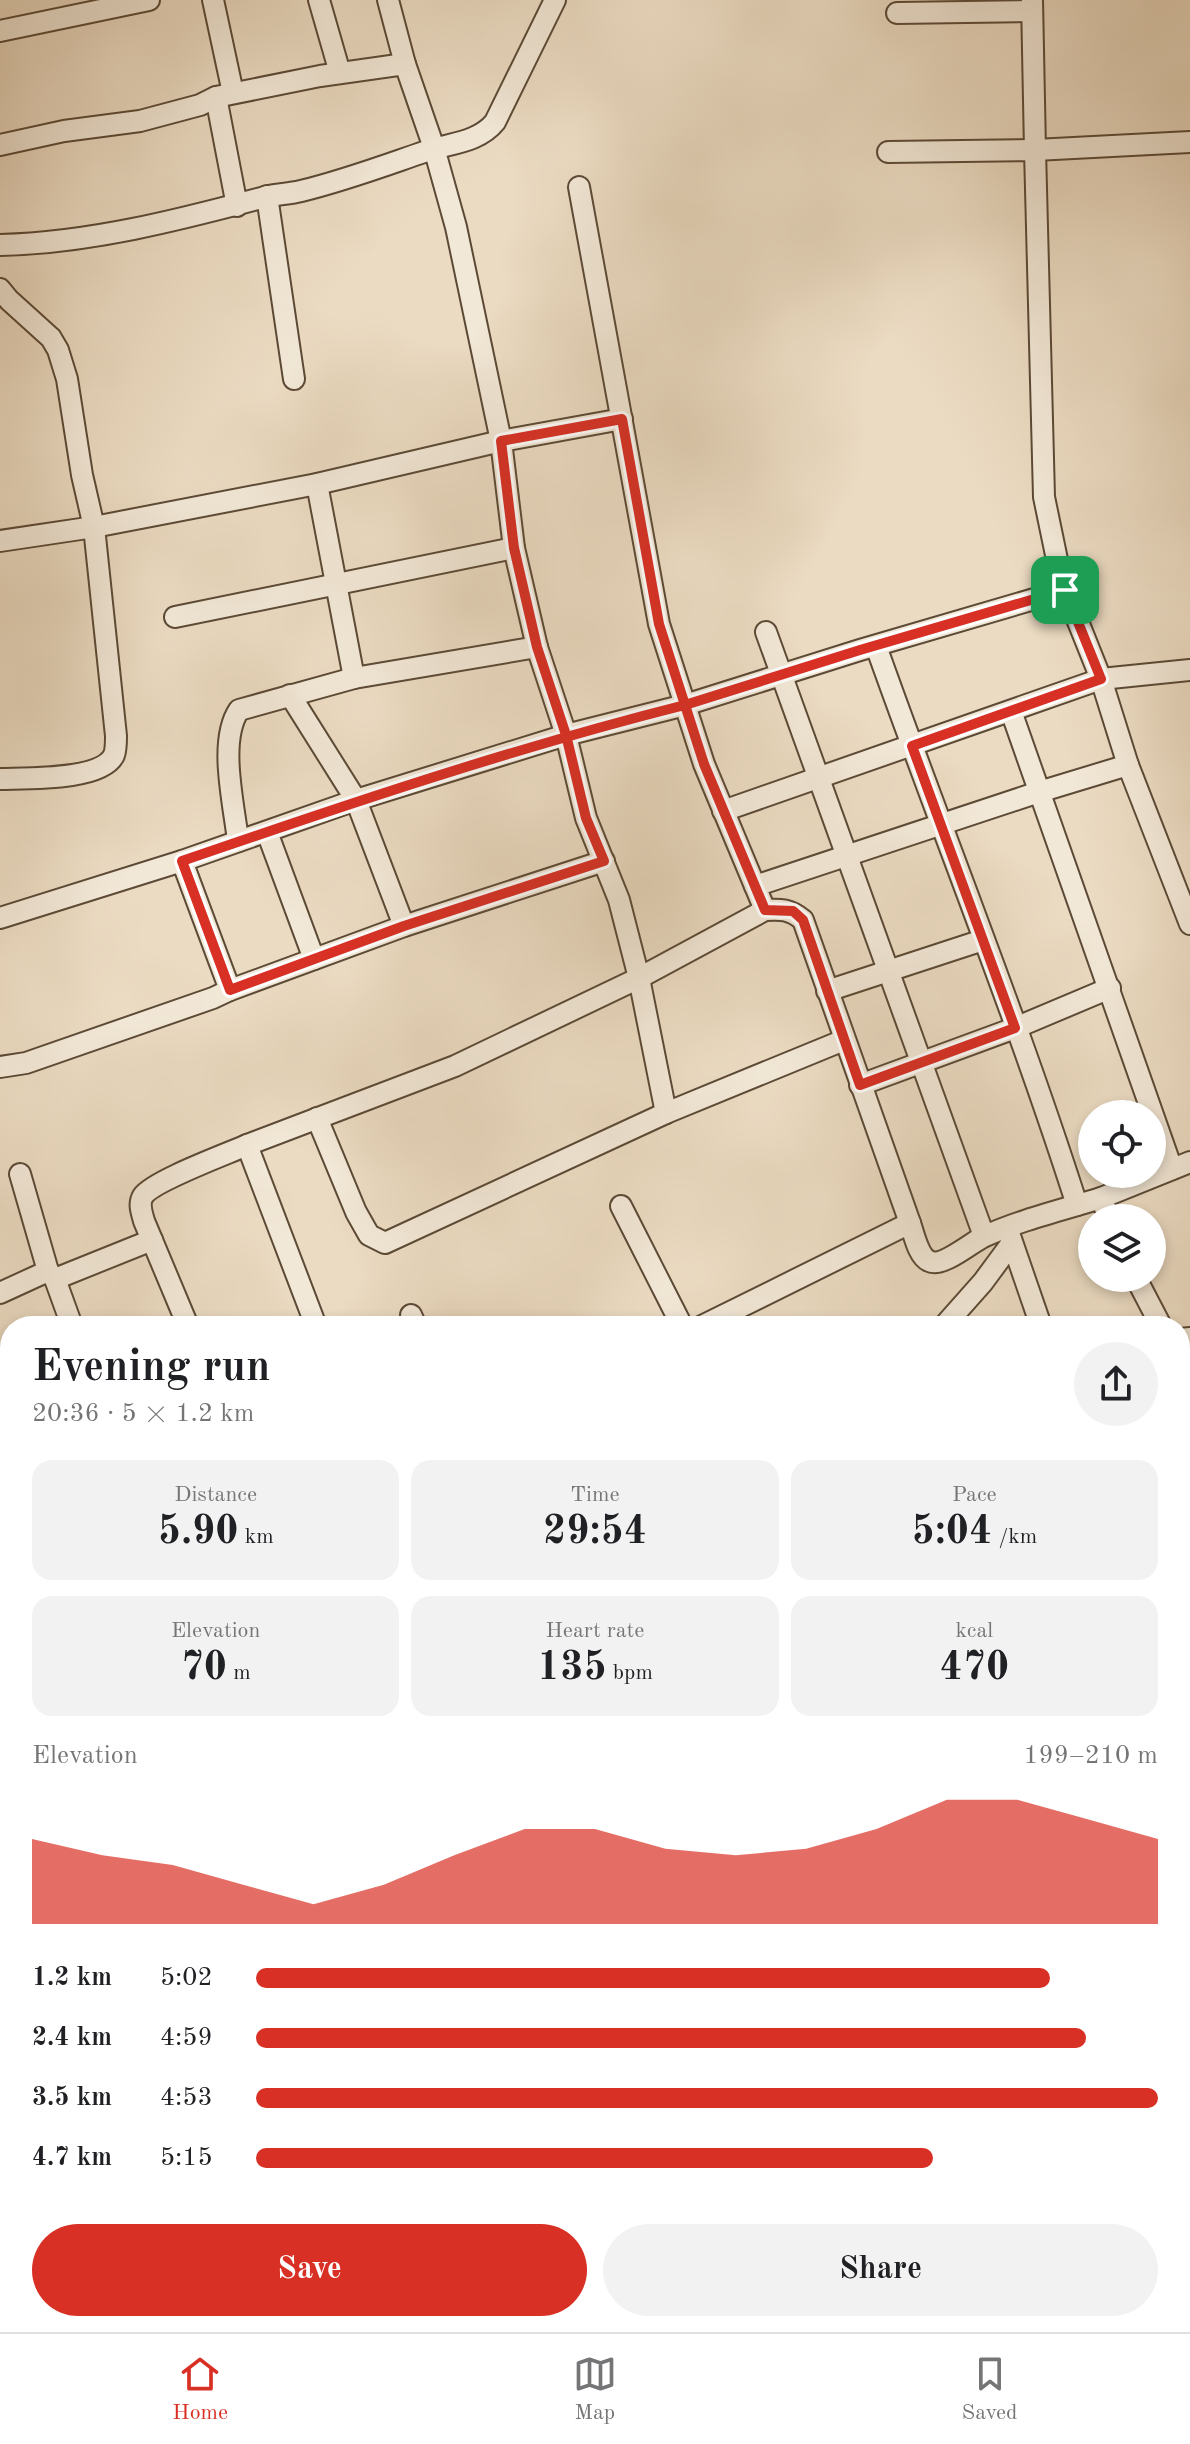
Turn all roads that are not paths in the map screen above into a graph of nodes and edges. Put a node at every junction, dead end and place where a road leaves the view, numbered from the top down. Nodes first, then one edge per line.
1 (149, 0) edge
2 (213, 0) edge
3 (319, 0) edge
4 (388, 0) edge
5 (555, 0) edge
6 (1032, 5) edge
7 (897, 13) dead end
8 (0, 31) edge
9 (405, 64) junction
10 (340, 73) junction
11 (224, 95) junction
12 (1190, 142) edge
13 (0, 145) edge
14 (434, 148) junction
15 (1035, 150) junction
16 (888, 152) dead end
17 (579, 187) dead end
18 (267, 196) junction
19 (237, 206) junction
20 (0, 245) edge
21 (0, 289) edge
22 (294, 379) dead end
23 (622, 419) junction
24 (501, 441) junction
25 (317, 484) junction
26 (94, 527) junction
27 (0, 541) edge
28 (514, 548) junction
29 (336, 582) junction
30 (1065, 590) junction
31 (175, 617) dead end
32 (766, 632) dead end
33 (876, 646) junction
34 (537, 647) junction
35 (1190, 670) edge
36 (782, 675) junction
37 (354, 678) junction
38 (1101, 679) junction
39 (290, 695) junction
40 (685, 705) junction
41 (1011, 711) junction
42 (566, 735) junction
43 (912, 746) junction
44 (1128, 765) junction
45 (818, 776) junction
46 (0, 779) edge
47 (1039, 792) junction
48 (356, 800) junction
49 (723, 811) junction
50 (940, 825) junction
51 (267, 832) junction
52 (238, 841) junction
53 (846, 856) junction
54 (182, 861) junction
55 (604, 861) junction
56 (755, 886) junction
57 (765, 910) junction
58 (0, 918) edge
59 (1190, 924) edge
60 (404, 926) junction
61 (983, 940) junction
62 (314, 959) junction
63 (887, 971) junction
64 (639, 978) junction
65 (1110, 988) junction
66 (230, 990) junction
67 (827, 991) junction
68 (1015, 1028) junction
69 (844, 1040) junction
70 (920, 1063) junction
71 (0, 1067) edge
72 (860, 1085) junction
73 (666, 1113) junction
74 (317, 1118) junction
75 (247, 1145) junction
76 (1181, 1165) edge
77 (20, 1174) dead end
78 (1101, 1198) junction
79 (1103, 1204) edge
80 (1077, 1205) junction
81 (621, 1206) dead end
82 (910, 1223) junction
83 (984, 1236) junction
84 (1010, 1236) junction
85 (152, 1240) junction
86 (52, 1275) junction
87 (1143, 1292) edge
88 (0, 1293) edge
89 (68, 1316) edge
90 (184, 1316) edge
91 (312, 1316) edge
92 (677, 1316) edge
93 (722, 1316) edge
94 (953, 1316) edge
95 (1038, 1316) edge
96 (1156, 1316) edge

1 - 8 street
2 - 11 street
3 - 10 street
4 - 9 street
5 - 14 street
6 - 7 street
6 - 15 street
9 - 10 street
9 - 14 street
10 - 11 street
11 - 13 street
11 - 19 street
12 - 15 street
14 - 18 street
14 - 24 street
15 - 16 street
15 - 30 street
17 - 23 street
18 - 19 street
18 - 22 street
19 - 20 street
21 - 26 street
23 - 24 street
23 - 40 street
24 - 25 street
24 - 28 street
25 - 26 street
25 - 29 street
26 - 27 street
26 - 46 street
28 - 29 street
28 - 34 street
29 - 31 street
29 - 37 street
30 - 33 street
30 - 38 street
32 - 36 street
33 - 36 street
33 - 43 street
34 - 37 street
34 - 42 street
35 - 38 street
36 - 40 street
36 - 45 street
37 - 39 street
38 - 41 street
38 - 44 street
39 - 48 street
39 - 52 street
40 - 42 street
40 - 49 street
41 - 43 street
41 - 47 street
42 - 48 street
42 - 55 street
43 - 45 street
43 - 50 street
44 - 47 street
44 - 59 street
45 - 49 street
45 - 53 street
47 - 50 street
47 - 65 street
48 - 51 street
48 - 60 street
49 - 56 street
50 - 53 street
50 - 61 street
51 - 52 street
51 - 62 street
52 - 54 street
53 - 56 street
53 - 63 street
54 - 58 street
54 - 66 street
55 - 60 street
55 - 64 street
56 - 57 street
57 - 64 street
57 - 67 street
60 - 62 street
61 - 63 street
61 - 68 street
62 - 66 street
63 - 67 street
63 - 70 street
64 - 73 street
64 - 74 street
65 - 68 street
65 - 76 street
66 - 71 street
67 - 69 street
68 - 70 street
68 - 80 street
69 - 72 street
69 - 73 street
70 - 72 street
70 - 83 street
72 - 82 street
73 - 74 street
74 - 75 street
75 - 85 street
75 - 91 street
76 - 78 street
77 - 86 street
78 - 79 street
78 - 80 street
80 - 84 street
81 - 92 street
82 - 83 street
82 - 93 street
83 - 84 street
84 - 94 street
84 - 95 street
85 - 86 street
85 - 90 street
86 - 88 street
86 - 89 street
87 - 96 street

